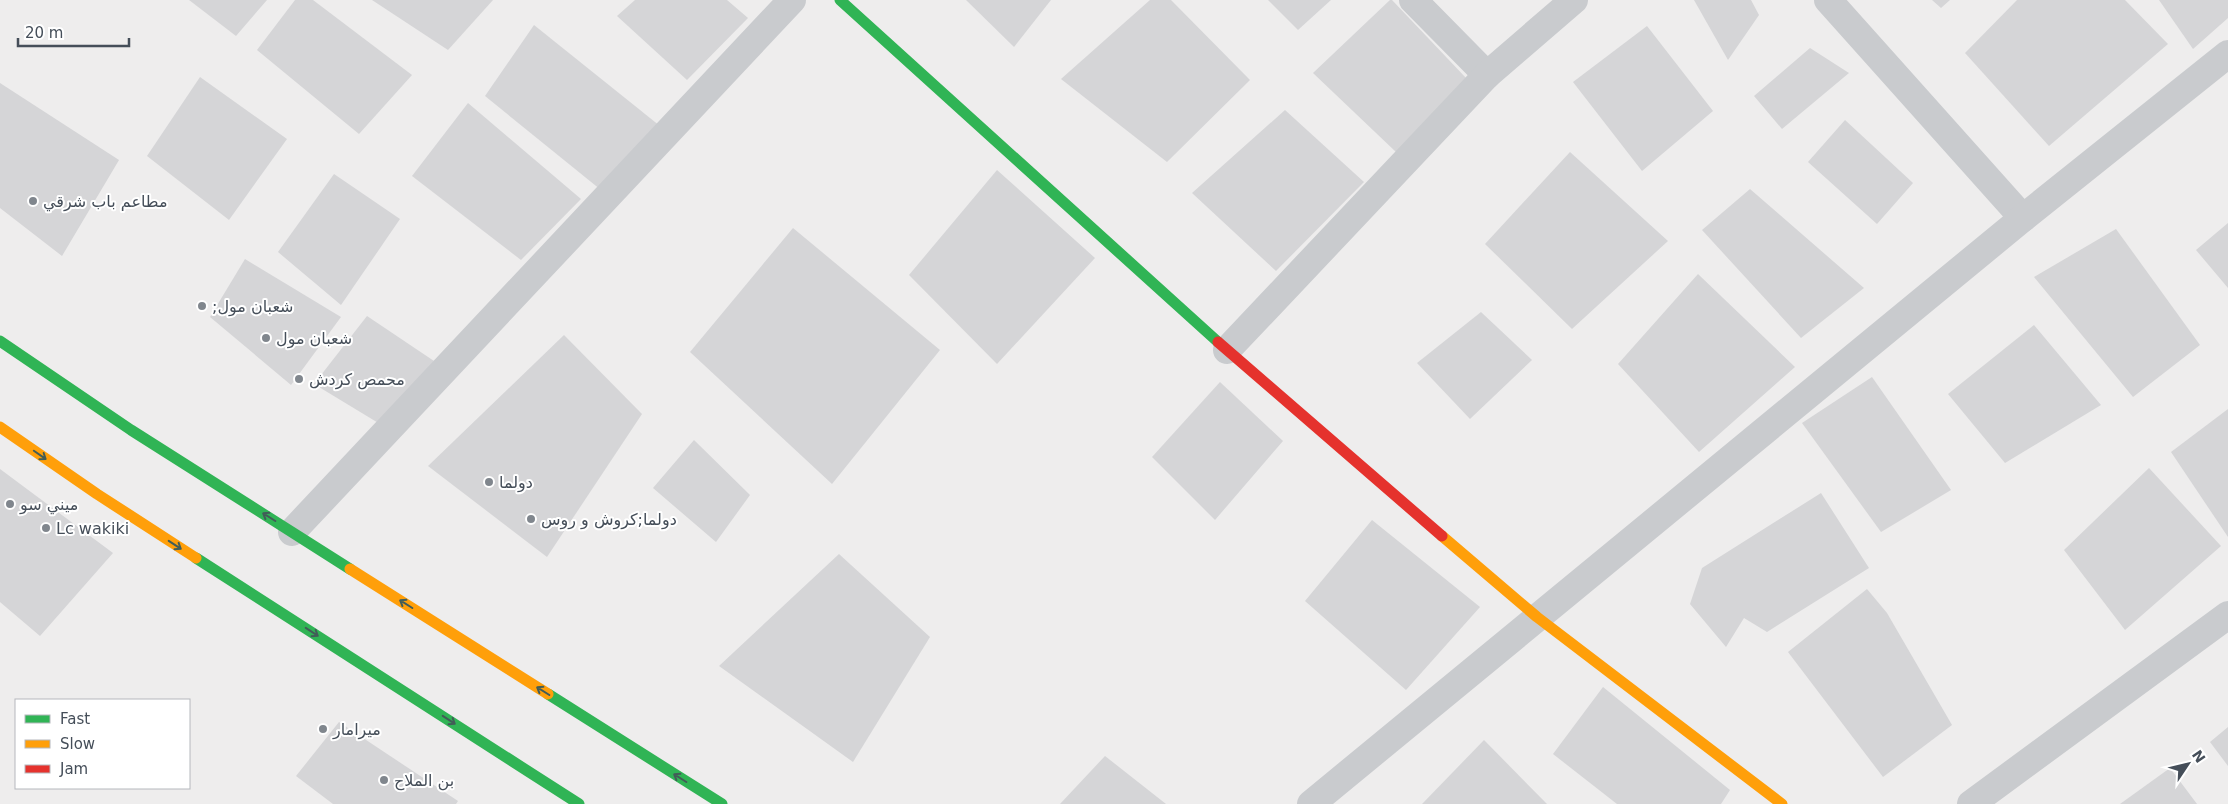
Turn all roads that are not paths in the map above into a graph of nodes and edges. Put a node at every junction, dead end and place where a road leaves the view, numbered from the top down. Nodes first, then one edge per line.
1 (792, 0) edge
2 (840, 0) edge
3 (1413, 0) edge
4 (1574, 0) edge
5 (1828, 0) edge
6 (2228, 54) edge
7 (1487, 75) junction
8 (2022, 218) junction
9 (0, 341) edge
10 (1227, 350) junction
11 (0, 427) edge
12 (292, 532) junction
13 (2228, 615) edge
14 (1537, 617) junction
15 (579, 804) edge
16 (722, 804) edge
17 (1311, 804) edge
18 (1782, 804) edge
19 (1971, 804) edge

1 - 12 street
2 - 10 main road
3 - 7 street
4 - 7 street
5 - 8 street
6 - 8 street
7 - 10 street
8 - 14 street
12 -> 9 main road
10 - 14 main road
11 -> 15 main road
16 -> 12 main road
13 - 19 street
14 - 17 street
14 - 18 main road

